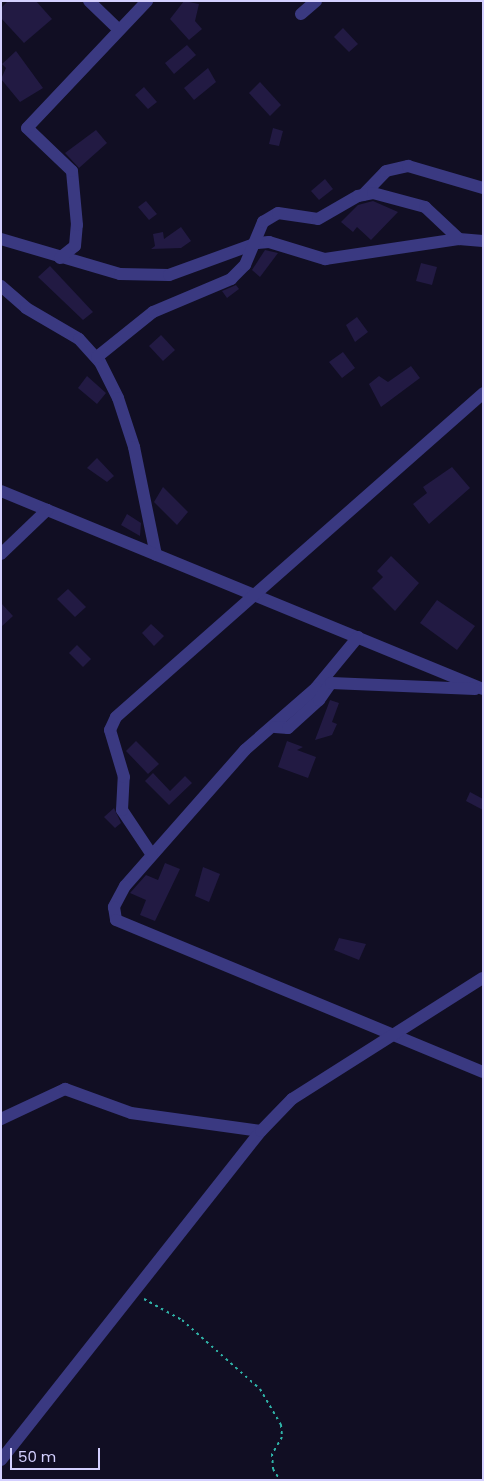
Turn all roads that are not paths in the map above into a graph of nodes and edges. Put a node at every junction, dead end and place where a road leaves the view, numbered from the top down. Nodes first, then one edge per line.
1 (89, 1) edge
2 (147, 1) edge
3 (316, 1) edge
4 (301, 14) dead end
5 (118, 29) junction
6 (483, 188) edge
7 (363, 195) junction
8 (1, 239) edge
9 (459, 239) junction
10 (483, 241) edge
11 (257, 243) junction
12 (60, 258) junction
13 (1, 286) edge
14 (96, 356) junction
15 (483, 393) edge
16 (1, 491) edge
17 (47, 510) junction
18 (1, 554) edge
19 (156, 555) junction
20 (253, 594) junction
21 (358, 637) junction
22 (483, 689) edge
23 (275, 726) junction
24 (152, 855) junction
25 (483, 978) edge
26 (395, 1036) junction
27 (483, 1072) edge
28 (1, 1119) edge
29 (261, 1131) junction
30 (1, 1460) edge

1 - 5 street
2 - 5 street
3 - 4 street
5 - 12 street
6 - 7 street
7 - 9 street
7 - 11 street
8 - 12 street
9 - 10 street
9 - 11 street
11 - 12 street
11 - 14 street
13 - 14 street
14 - 19 street
15 - 20 street
16 - 17 street
17 - 18 street
17 - 19 street
19 - 20 street
20 - 21 street
20 - 24 street
21 - 22 street
21 - 23 street
22 - 23 street
23 - 24 street
24 - 26 street
25 - 26 street
26 - 27 street
26 - 29 street
28 - 29 street
29 - 30 street

